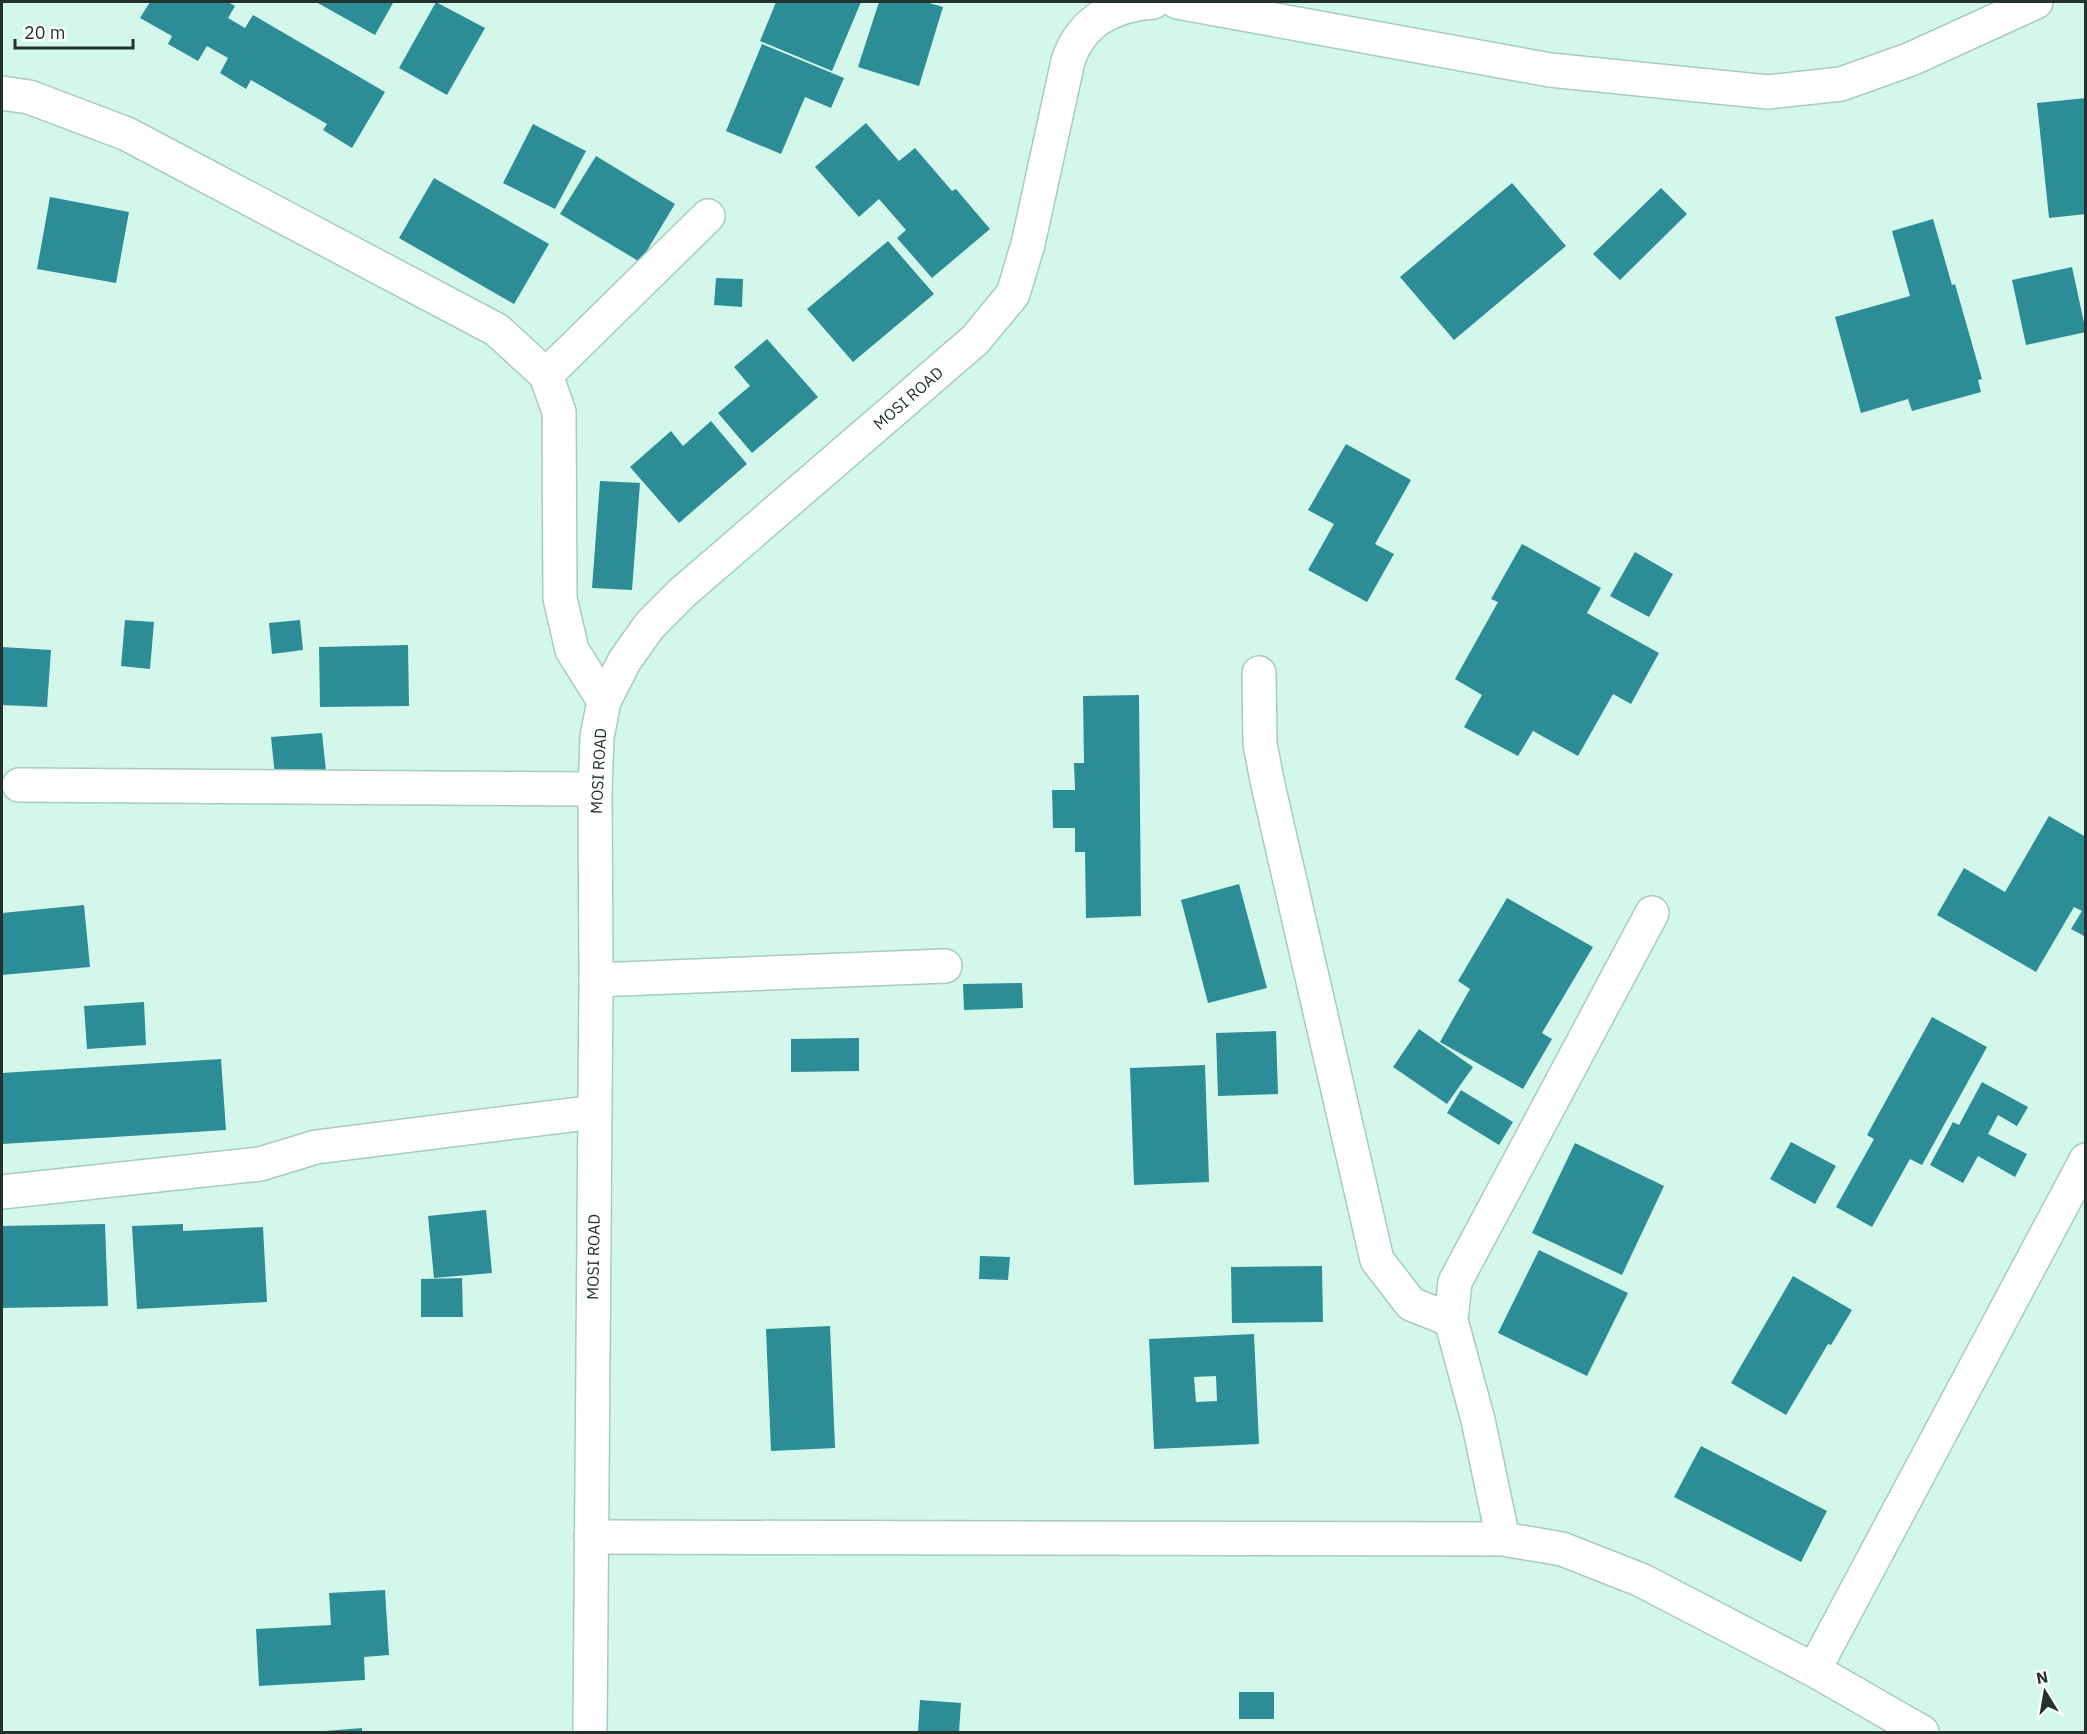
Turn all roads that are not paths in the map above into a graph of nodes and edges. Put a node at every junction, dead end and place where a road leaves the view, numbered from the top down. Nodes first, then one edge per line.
1 (1153, 2) edge
2 (1177, 2) edge
3 (2036, 2) edge
4 (1111, 6) edge
5 (2, 93) edge
6 (708, 216) dead end
7 (546, 375) junction
8 (1259, 673) dead end
9 (604, 701) junction
10 (19, 785) dead end
11 (595, 789) junction
12 (1652, 913) dead end
13 (945, 966) dead end
14 (596, 980) junction
15 (595, 1112) junction
16 (2085, 1160) edge
17 (2, 1192) edge
18 (1451, 1320) junction
19 (591, 1537) junction
20 (1503, 1539) junction
21 (1814, 1670) junction
22 (590, 1732) edge
23 (1922, 1732) edge

1 - 4 street
2 - 3 street
4 - 9 street, MOSI ROAD
5 - 7 street
6 - 7 street
7 - 9 street
8 - 18 street
9 - 11 street, MOSI ROAD
10 - 11 street
11 - 14 street, MOSI ROAD
12 - 18 street
13 - 14 street
14 - 15 street, MOSI ROAD
15 - 17 street
15 - 19 street, MOSI ROAD
16 - 21 street
18 - 20 street
19 - 20 street
19 - 22 street, MOSI ROAD
20 - 21 street
21 - 23 street

